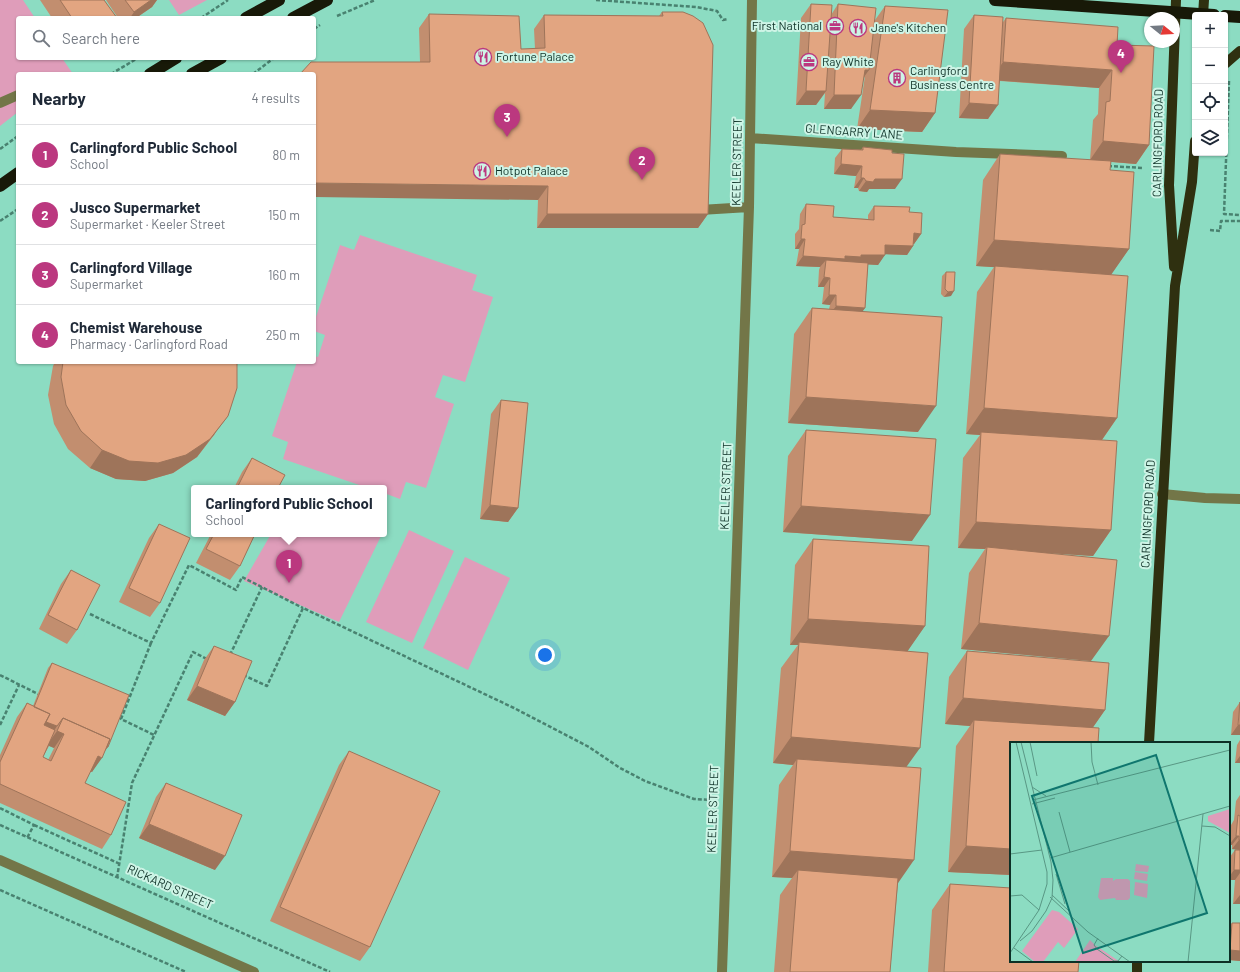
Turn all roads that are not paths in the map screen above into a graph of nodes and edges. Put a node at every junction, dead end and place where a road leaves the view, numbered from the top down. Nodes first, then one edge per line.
1 (279, 0) edge
2 (327, 0) edge
3 (752, 0) edge
4 (995, 0) edge
5 (1204, 0) edge
6 (1176, 6) edge
7 (1197, 12) edge
8 (1206, 12) edge
9 (250, 16) edge
10 (297, 16) edge
11 (1228, 16) edge
12 (1240, 17) edge
13 (1240, 51) edge
14 (173, 60) edge
15 (217, 60) edge
16 (1228, 61) edge
17 (153, 72) edge
18 (196, 72) edge
19 (16, 96) edge
20 (0, 103) edge
21 (750, 138) junction
22 (1062, 156) edge
23 (1194, 156) edge
24 (16, 174) edge
25 (0, 186) edge
26 (749, 207) junction
27 (700, 210) edge
28 (1175, 286) junction
29 (1162, 494) junction
30 (1240, 499) edge
31 (1149, 742) edge
32 (0, 860) edge
33 (254, 972) edge
34 (722, 972) edge

1 - 9 highway
2 - 10 highway
3 - 21 street, KEELER STREET
4 - 6 highway
5 - 8 main road
6 - 7 highway
6 - 28 main road, CARLINGFORD ROAD
11 - 12 highway
13 - 16 main road
14 - 17 highway
15 - 18 highway
19 - 20 street
21 - 22 street, GLENGARRY LANE
21 - 26 street, KEELER STREET
23 - 28 main road, CARLINGFORD ROAD
24 - 25 highway
26 - 27 street
26 - 34 street, KEELER STREET
28 - 29 main road, CARLINGFORD ROAD
29 - 30 street
29 - 31 main road, CARLINGFORD ROAD
32 - 33 street

